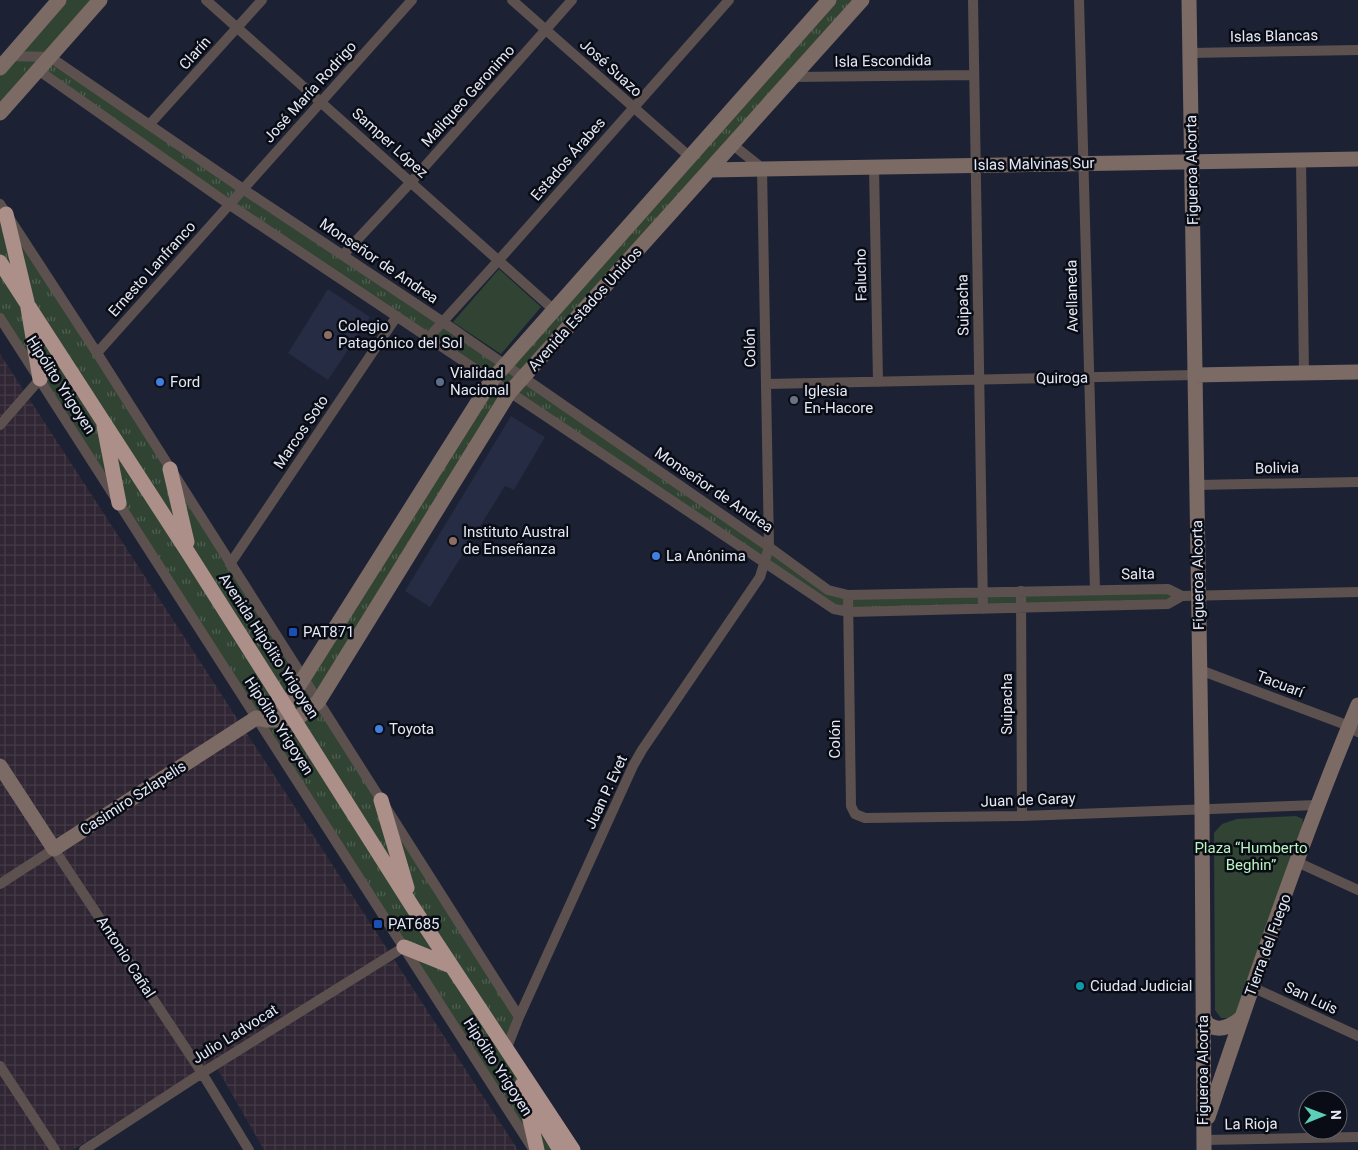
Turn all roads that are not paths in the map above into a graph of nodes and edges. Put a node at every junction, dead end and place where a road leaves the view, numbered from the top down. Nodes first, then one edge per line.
1 (59, 0) edge
2 (100, 0) edge
3 (206, 0) edge
4 (262, 0) edge
5 (412, 0) edge
6 (512, 0) edge
7 (572, 0) edge
8 (729, 0) edge
9 (862, 0) edge
10 (973, 0) edge
11 (1079, 0) edge
12 (1189, 0) edge
13 (823, 2) edge
14 (238, 27) junction
15 (546, 30) junction
16 (1358, 50) edge
17 (1190, 53) junction
18 (10, 56) junction
19 (50, 57) junction
20 (0, 68) edge
21 (38, 70) junction
22 (974, 74) junction
23 (793, 77) junction
24 (322, 102) junction
25 (633, 108) junction
26 (0, 113) edge
27 (149, 125) junction
28 (733, 144) junction
29 (690, 157) junction
30 (1358, 159) edge
31 (1300, 160) junction
32 (1191, 161) junction
33 (1084, 163) junction
34 (976, 165) junction
35 (874, 167) junction
36 (762, 168) junction
37 (710, 170) junction
38 (411, 182) junction
39 (244, 189) junction
40 (230, 205) junction
41 (3, 209) edge
42 (344, 254) junction
43 (498, 261) junction
44 (0, 262) edge
45 (27, 302) junction
46 (554, 310) junction
47 (397, 316) junction
48 (0, 318) edge
49 (443, 322) junction
50 (428, 338) junction
51 (97, 353) junction
52 (505, 365) junction
53 (1358, 372) edge
54 (1304, 373) junction
55 (1195, 375) junction
56 (524, 377) junction
57 (1089, 378) junction
58 (40, 379) junction
59 (980, 380) junction
60 (491, 381) junction
61 (878, 382) junction
62 (766, 384) junction
63 (509, 393) junction
64 (103, 420) junction
65 (0, 425) edge
66 (170, 469) junction
67 (1358, 482) edge
68 (1197, 484) junction
69 (119, 504) junction
70 (769, 547) junction
71 (189, 554) junction
72 (230, 564) junction
73 (765, 564) junction
74 (1094, 590) junction
75 (1021, 591) junction
76 (983, 592) junction
77 (1358, 592) edge
78 (1199, 595) junction
79 (1182, 596) junction
80 (849, 603) junction
81 (1021, 608) junction
82 (983, 609) junction
83 (1200, 670) junction
84 (303, 678) junction
85 (318, 702) junction
86 (1358, 705) edge
87 (286, 706) junction
88 (261, 719) junction
89 (295, 720) junction
90 (1355, 730) edge
91 (0, 766) edge
92 (380, 800) junction
93 (1317, 805) junction
94 (1202, 809) junction
95 (855, 814) joint
96 (1022, 816) junction
97 (54, 849) junction
98 (1297, 862) junction
99 (0, 884) edge
100 (1358, 890) edge
101 (412, 906) junction
102 (404, 947) junction
103 (451, 966) junction
104 (1252, 987) junction
105 (1203, 1016) junction
106 (519, 1017) junction
107 (1242, 1017) junction
108 (1358, 1036) edge
109 (506, 1050) junction
110 (0, 1066) edge
111 (202, 1073) junction
112 (522, 1085) junction
113 (1358, 1137) edge
114 (1204, 1140) edge
115 (55, 1150) edge
116 (84, 1150) edge
117 (249, 1150) edge
118 (535, 1150) edge
119 (560, 1150) edge
120 (573, 1150) edge

1 - 18 street
2 - 19 street
3 - 14 street, Samper López
4 - 14 street, Clarín
5 - 24 street, José María Rodrigo
6 - 15 street, José Suazo
7 - 15 street, Maliqueo Geronimo
8 - 25 street, Estados Árabes
9 - 23 street, Avenida Estados Unidos
10 - 22 street, Suipacha
11 - 33 street, Avellaneda
12 - 17 street, Figueroa Alcorta
13 - 29 street, Avenida Estados Unidos
14 - 24 street, Samper López
14 - 27 street, Clarín
15 - 25 street, José Suazo
15 - 38 street, Maliqueo Geronimo
16 - 17 street, Islas Blancas
17 - 32 street, Figueroa Alcorta
18 - 19 street
18 - 20 street
19 - 21 street
19 - 27 street, Monseñor de Andrea
21 - 26 street
21 - 40 street
22 - 23 street, Isla Escondida
22 - 34 street, Suipacha
23 - 28 street, Avenida Estados Unidos
24 - 38 street, Samper López
24 - 39 street, José María Rodrigo
25 - 29 street, José Suazo
25 - 43 street, Estados Árabes
27 - 39 street, Monseñor de Andrea
28 - 36 street
28 - 37 street, Avenida Estados Unidos
29 - 46 street, Avenida Estados Unidos
30 - 31 street, Islas Malvinas Sur
31 - 32 street, Islas Malvinas Sur
31 - 54 street
32 - 33 street, Islas Malvinas Sur
32 - 55 street, Figueroa Alcorta
33 - 34 street, Islas Malvinas Sur
33 - 57 street, Avellaneda
34 - 35 street, Islas Malvinas Sur
34 - 59 street, Suipacha
35 - 36 street, Islas Malvinas Sur
35 - 61 street, Falucho
36 - 37 street, Islas Malvinas Sur
36 - 62 street, Colón
37 - 56 street, Avenida Estados Unidos
38 - 42 street, Maliqueo Geronimo
38 - 43 street, Samper López
39 - 40 street, José María Rodrigo
39 - 42 street, Monseñor de Andrea
40 - 47 street
40 - 51 street, Ernesto Lanfranco
41 - 45 highway
41 - 51 street
42 - 49 street, Monseñor de Andrea
43 - 46 street, Samper López
43 - 49 street, Estados Árabes
44 - 45 highway, Avenida Hipólito Yrigoyen
45 - 58 highway
45 - 64 highway, Avenida Hipólito Yrigoyen
46 - 52 street, Avenida Estados Unidos
47 - 50 street
47 - 72 street, Marcos Soto
48 - 58 street, Hipólito Yrigoyen
49 - 50 street, Estados Árabes
49 - 52 street, Monseñor de Andrea
50 - 60 street
51 - 66 street
52 - 56 street, Monseñor de Andrea
52 - 60 street, Avenida Estados Unidos
53 - 54 street, Quiroga
54 - 55 street, Quiroga
55 - 57 street, Quiroga
55 - 68 street, Figueroa Alcorta
56 - 63 street, Avenida Estados Unidos
56 - 70 street, Monseñor de Andrea
57 - 59 street, Quiroga
57 - 74 street, Avellaneda
58 - 65 street
58 - 69 street, Hipólito Yrigoyen
59 - 61 street, Quiroga
59 - 76 street, Suipacha
60 - 63 street
60 - 84 street, Avenida Estados Unidos
61 - 62 street, Quiroga
62 - 70 street, Colón
63 - 73 street
63 - 85 street, Avenida Estados Unidos
64 - 69 highway
64 - 71 highway, Avenida Hipólito Yrigoyen
66 - 71 highway
66 - 72 street
67 - 68 street, Bolivia
68 - 78 street, Figueroa Alcorta
69 - 88 street, Hipólito Yrigoyen
70 - 73 street, Colón
70 - 80 street, Monseñor de Andrea
71 - 87 highway, Avenida Hipólito Yrigoyen
72 - 84 street
73 - 80 street
73 - 106 street, Juan P. Evet
74 - 75 street, Salta
74 - 79 street, Salta
75 - 76 street, Salta
75 - 81 street, Suipacha
76 - 80 street, Salta
76 - 82 street, Suipacha
77 - 78 street
78 - 79 street
78 - 83 street, Figueroa Alcorta
79 - 81 street, Salta
80 - 82 street, Salta
80 - 95 street, Colón
81 - 82 street, Salta
81 - 96 street, Suipacha
83 - 90 street, Tacuarí
83 - 94 street, Figueroa Alcorta
84 - 85 street
84 - 87 street, Avenida Estados Unidos
85 - 89 street, Avenida Estados Unidos
85 - 92 street
86 - 90 street, Tierra del Fuego
87 - 88 street, Casimiro Szlapelis
87 - 89 highway, Avenida Hipólito Yrigoyen
88 - 89 street
88 - 97 street, Casimiro Szlapelis
88 - 102 street, Hipólito Yrigoyen
89 - 101 highway, Avenida Hipólito Yrigoyen
90 - 93 street, Tierra del Fuego
91 - 97 street, Antonio Cañal
92 - 101 highway
92 - 106 street
93 - 94 street, Juan de Garay
93 - 98 street, Tierra del Fuego
94 - 96 street, Juan de Garay
94 - 105 street, Figueroa Alcorta
95 - 96 street, Juan de Garay
97 - 99 street, Casimiro Szlapelis
97 - 111 street, Antonio Cañal
98 - 100 street
98 - 104 street, Tierra del Fuego
101 - 103 highway, Avenida Hipólito Yrigoyen
102 - 103 highway
102 - 111 street, Julio Ladvocat
102 - 118 street, Hipólito Yrigoyen
103 - 109 highway, Avenida Hipólito Yrigoyen
104 - 107 street, Tierra del Fuego
104 - 108 street, San Luis
105 - 107 street
105 - 114 street, Figueroa Alcorta
106 - 109 street, Juan P. Evet
107 - 114 street, Tierra del Fuego
109 - 112 highway, Avenida Hipólito Yrigoyen
109 - 120 highway, Avenida Hipólito Yrigoyen
110 - 115 street
111 - 116 street, Julio Ladvocat
111 - 117 street, Antonio Cañal
112 - 118 highway
112 - 119 highway, Avenida Hipólito Yrigoyen
113 - 114 street, La Rioja

